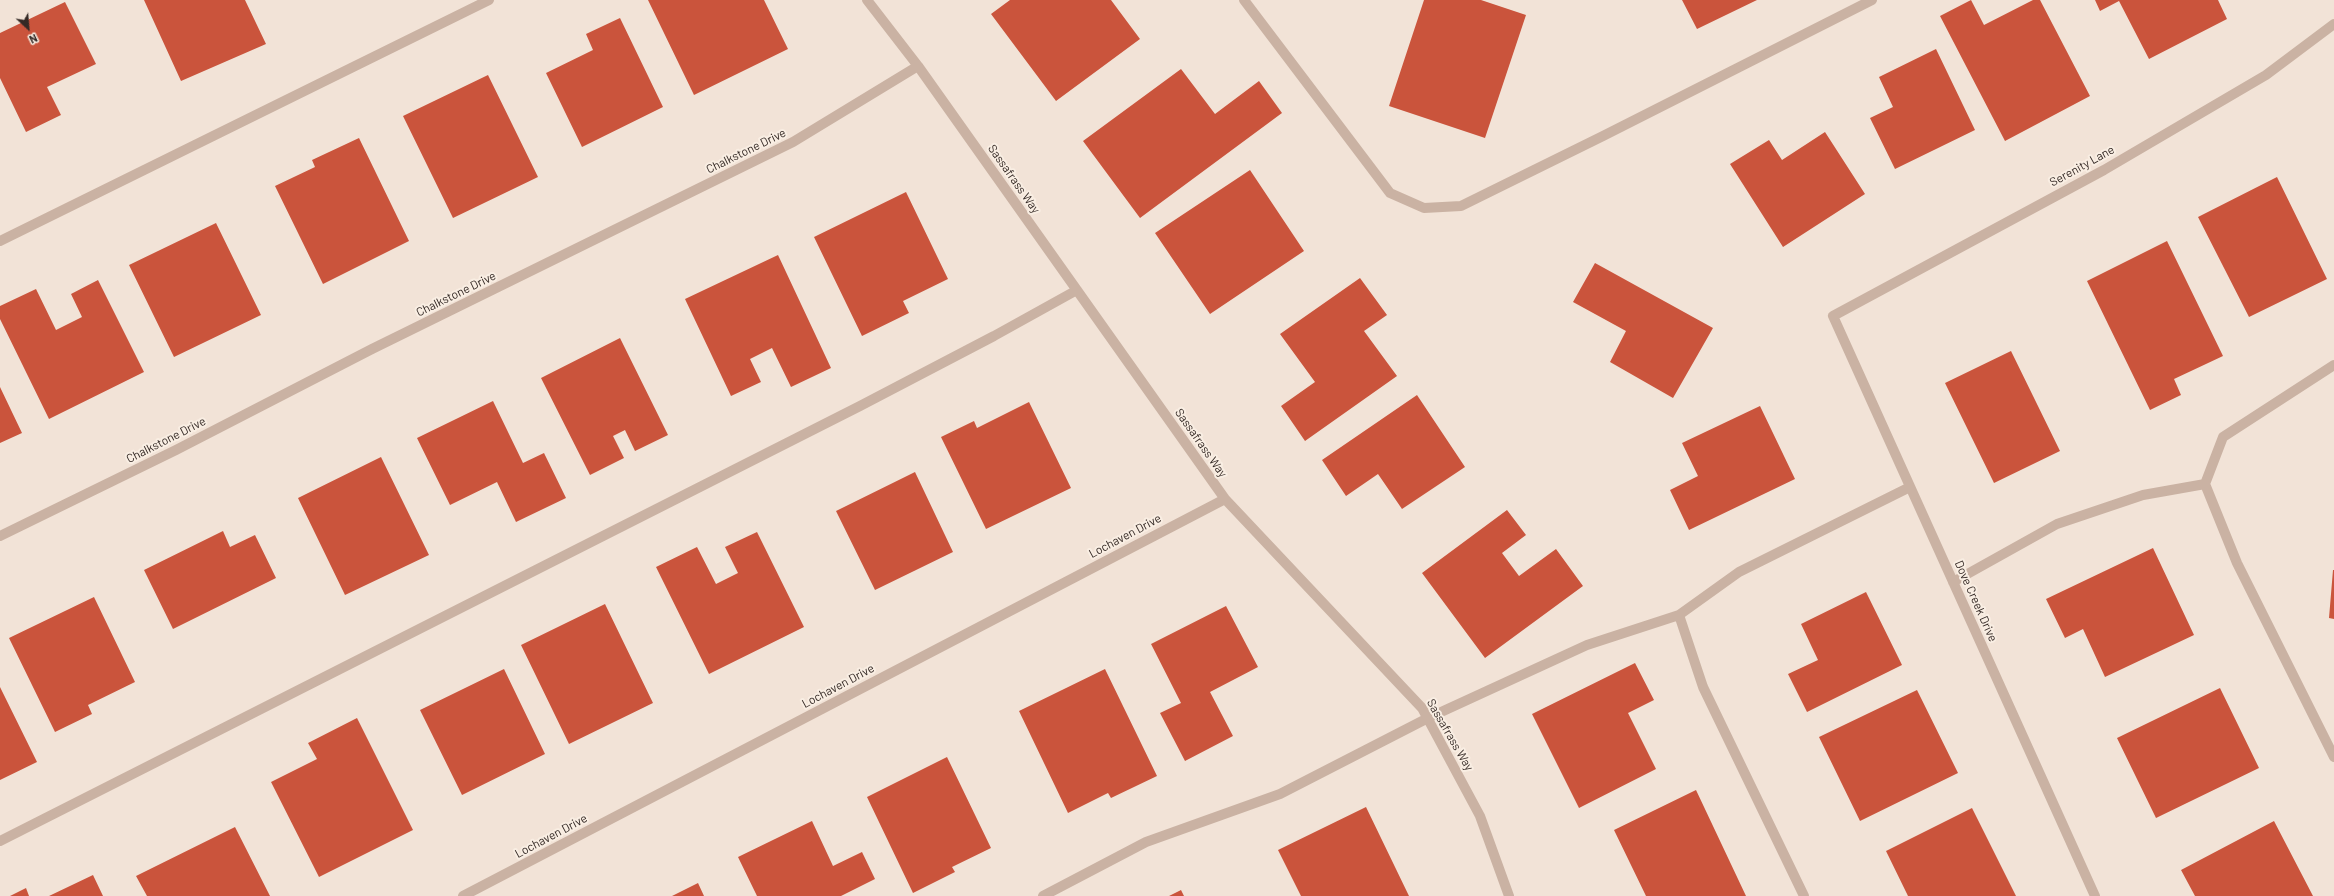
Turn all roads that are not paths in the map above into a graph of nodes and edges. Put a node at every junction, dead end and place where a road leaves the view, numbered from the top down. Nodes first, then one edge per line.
1 (489, 0) edge
2 (867, 0) edge
3 (1244, 0) edge
4 (1872, 0) edge
5 (2334, 24) edge
6 (918, 66) junction
7 (0, 241) edge
8 (1077, 290) junction
9 (1833, 316) joint
10 (2334, 365) edge
11 (2205, 484) junction
12 (1910, 487) junction
13 (1225, 499) junction
14 (0, 536) edge
15 (1953, 582) junction
16 (1679, 615) junction
17 (1428, 718) junction
18 (2334, 757) edge
19 (0, 840) edge
20 (463, 896) edge
21 (1043, 896) edge
22 (1509, 896) edge
23 (1804, 896) edge
24 (2095, 896) edge

1 - 7 street
2 - 6 street, Sassafrass Way
3 - 4 street
5 - 9 street, Serenity Lane
6 - 8 street, Sassafrass Way
6 - 14 street, Chalkstone Drive
8 - 13 street, Sassafrass Way
8 - 19 street
9 - 12 street, Dove Creek Drive
10 - 11 street
11 - 15 street
11 - 18 street
12 - 15 street, Dove Creek Drive
12 - 16 street
13 - 17 street, Sassafrass Way
13 - 20 street, Lochaven Drive
15 - 24 street, Dove Creek Drive
16 - 17 street
16 - 23 street
17 - 21 street
17 - 22 street, Sassafrass Way

